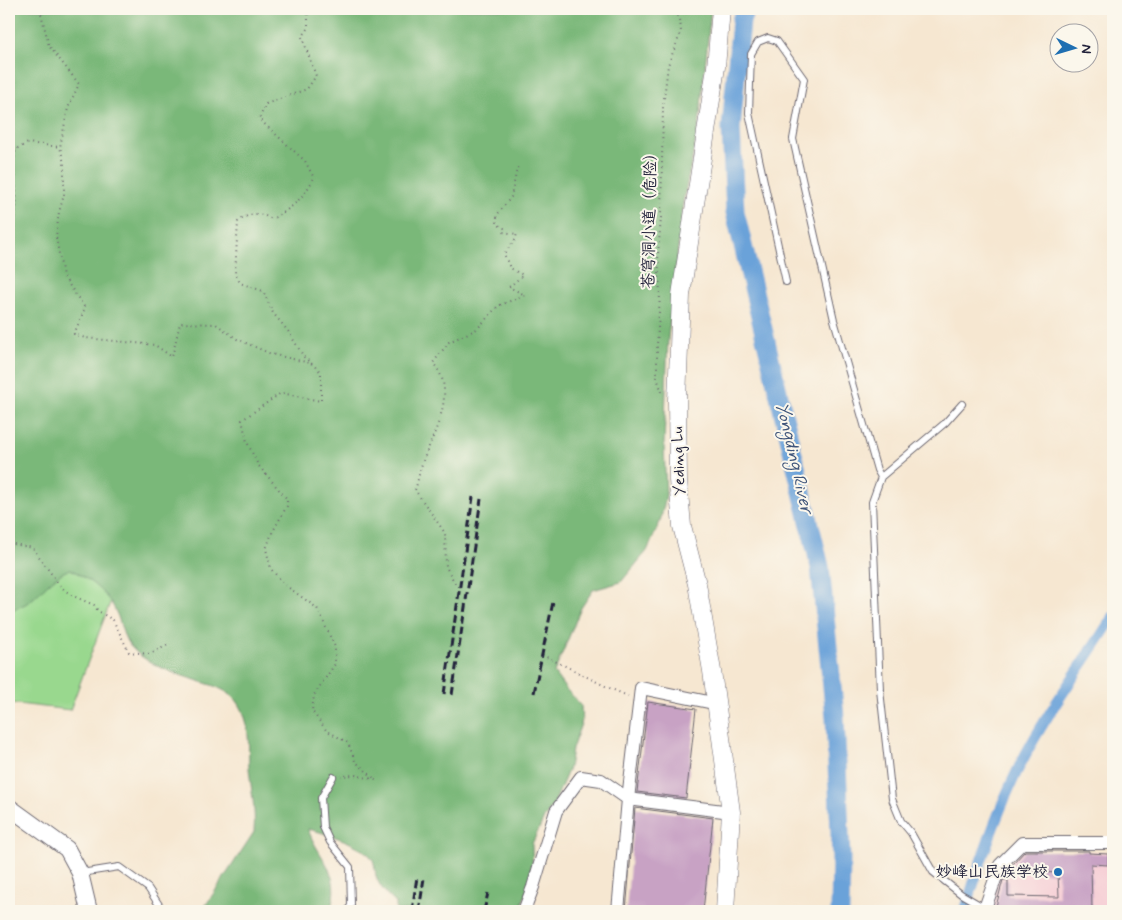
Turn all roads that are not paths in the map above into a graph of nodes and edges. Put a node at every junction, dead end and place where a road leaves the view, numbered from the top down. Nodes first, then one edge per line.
1 (721, 9) edge
2 (786, 282) dead end
3 (962, 404) dead end
4 (881, 477) junction
5 (718, 704) junction
6 (333, 777) road end
7 (628, 800) junction
8 (9, 807) edge
9 (731, 812) junction
10 (1113, 843) edge
11 (80, 873) junction
12 (984, 908) edge
13 (89, 911) edge
14 (162, 911) edge
15 (348, 911) edge
16 (524, 911) edge
17 (618, 911) edge
18 (725, 911) edge

1 - 5 main road, Yeding Lu
2 - 4 lane
3 - 4 lane
4 - 12 lane
5 - 7 street
5 - 9 main road, Yeding Lu
6 - 15 lane
7 - 9 street
7 - 16 street
7 - 17 street
8 - 11 street
9 - 18 main road, Yeding Lu
10 - 12 street
11 - 13 street
11 - 14 lane

